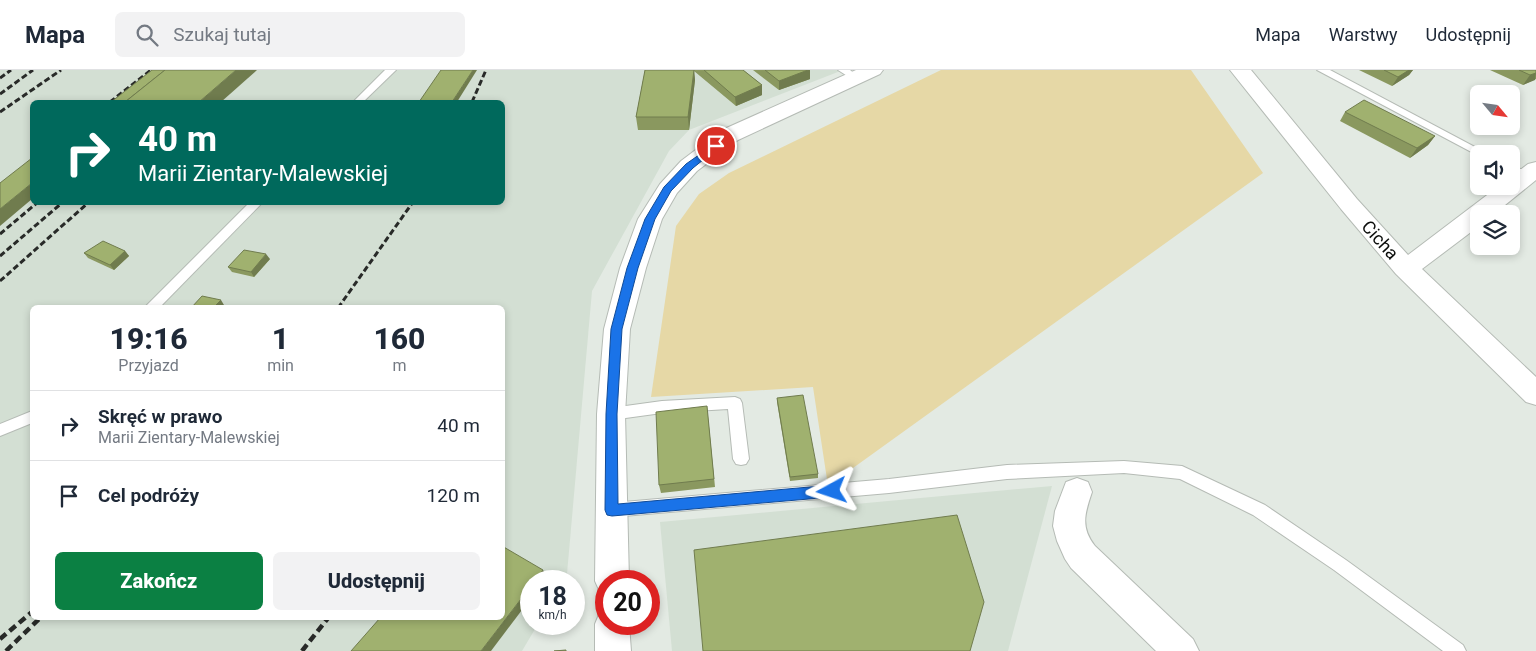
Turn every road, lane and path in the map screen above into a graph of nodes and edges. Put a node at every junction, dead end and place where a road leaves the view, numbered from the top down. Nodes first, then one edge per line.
1 (391, 70) edge
2 (1240, 70) edge
3 (1322, 70) edge
4 (857, 73) edge
5 (360, 100) edge
6 (1470, 147) edge
7 (1524, 171) edge
8 (254, 205) edge
9 (1405, 268) junction
10 (153, 305) edge
11 (1536, 394) edge
12 (612, 414) junction
13 (30, 418) edge
14 (0, 430) edge
15 (741, 459) dead end
16 (1077, 480) junction
17 (612, 510) junction
18 (612, 570) edge
19 (612, 635) edge
20 (613, 651) edge
21 (1181, 651) edge
22 (1457, 651) edge

1 - 5 lane
2 - 9 street, Cicha
3 - 6 lane
4 - 12 street
7 - 9 street
8 - 10 lane
9 - 11 street, Cicha
12 - 15 lane
12 - 17 street
13 - 14 lane
16 - 17 lane
16 - 21 street
16 - 22 lane
17 - 18 street
19 - 20 street

